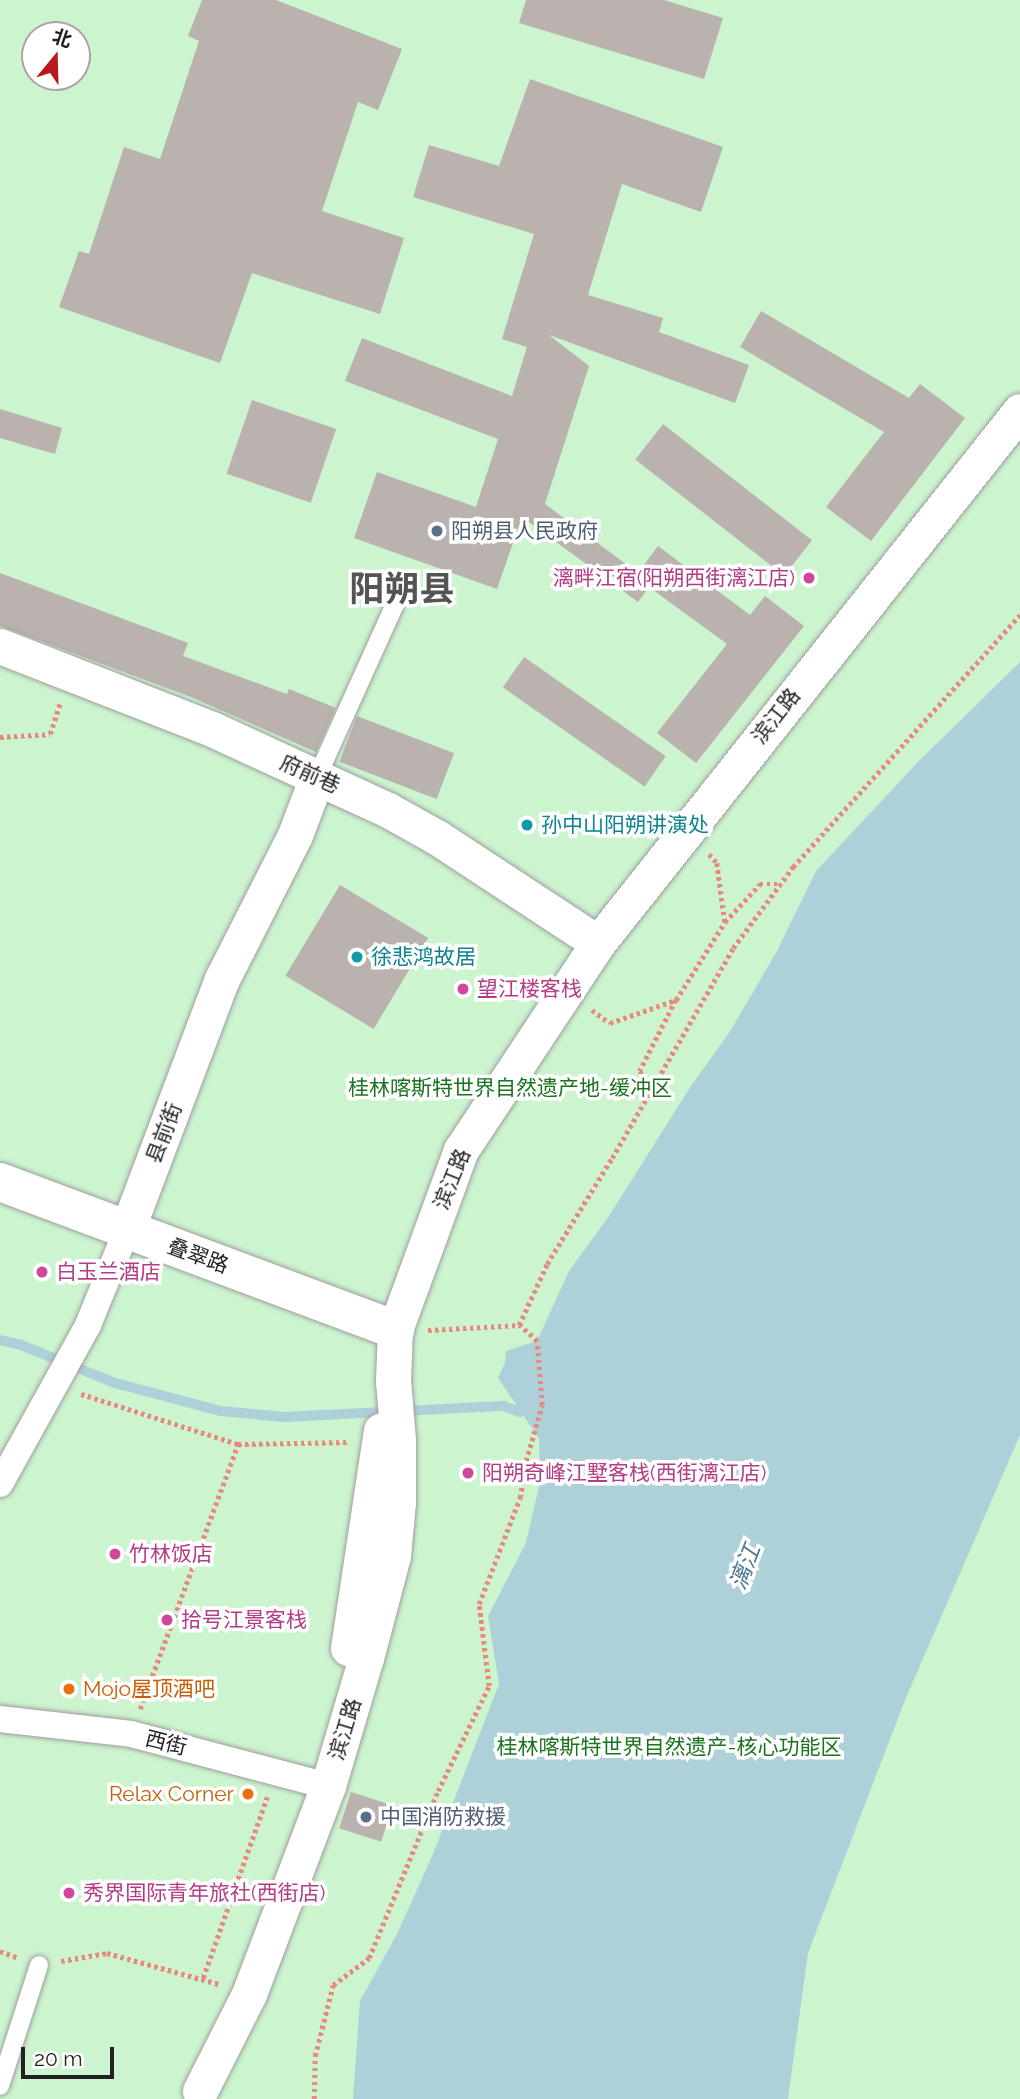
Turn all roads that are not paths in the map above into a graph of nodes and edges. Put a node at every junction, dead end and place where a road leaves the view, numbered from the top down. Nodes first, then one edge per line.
1 (1020, 411) edge
2 (402, 589) dead end
3 (0, 646) edge
4 (317, 777) junction
5 (598, 943) junction
6 (0, 1180) edge
7 (127, 1230) junction
8 (396, 1330) junction
9 (0, 1484) edge
10 (0, 1719) edge
11 (328, 1786) junction
12 (39, 1965) road end
13 (0, 2086) edge
14 (200, 2091) dead end

1 - 5 street, 滨江路
2 - 4 lane
3 - 4 street, 府前巷
4 - 5 street, 府前巷
4 - 7 street, 县前街
5 - 8 street, 滨江路
6 - 7 street, 叠翠路
6 - 8 street
7 - 8 street, 叠翠路
7 - 9 street, 县前街
8 - 11 street
8 - 11 street, 滨江路
10 - 11 street, 西街
11 - 14 street, 滨江路
12 - 13 lane

